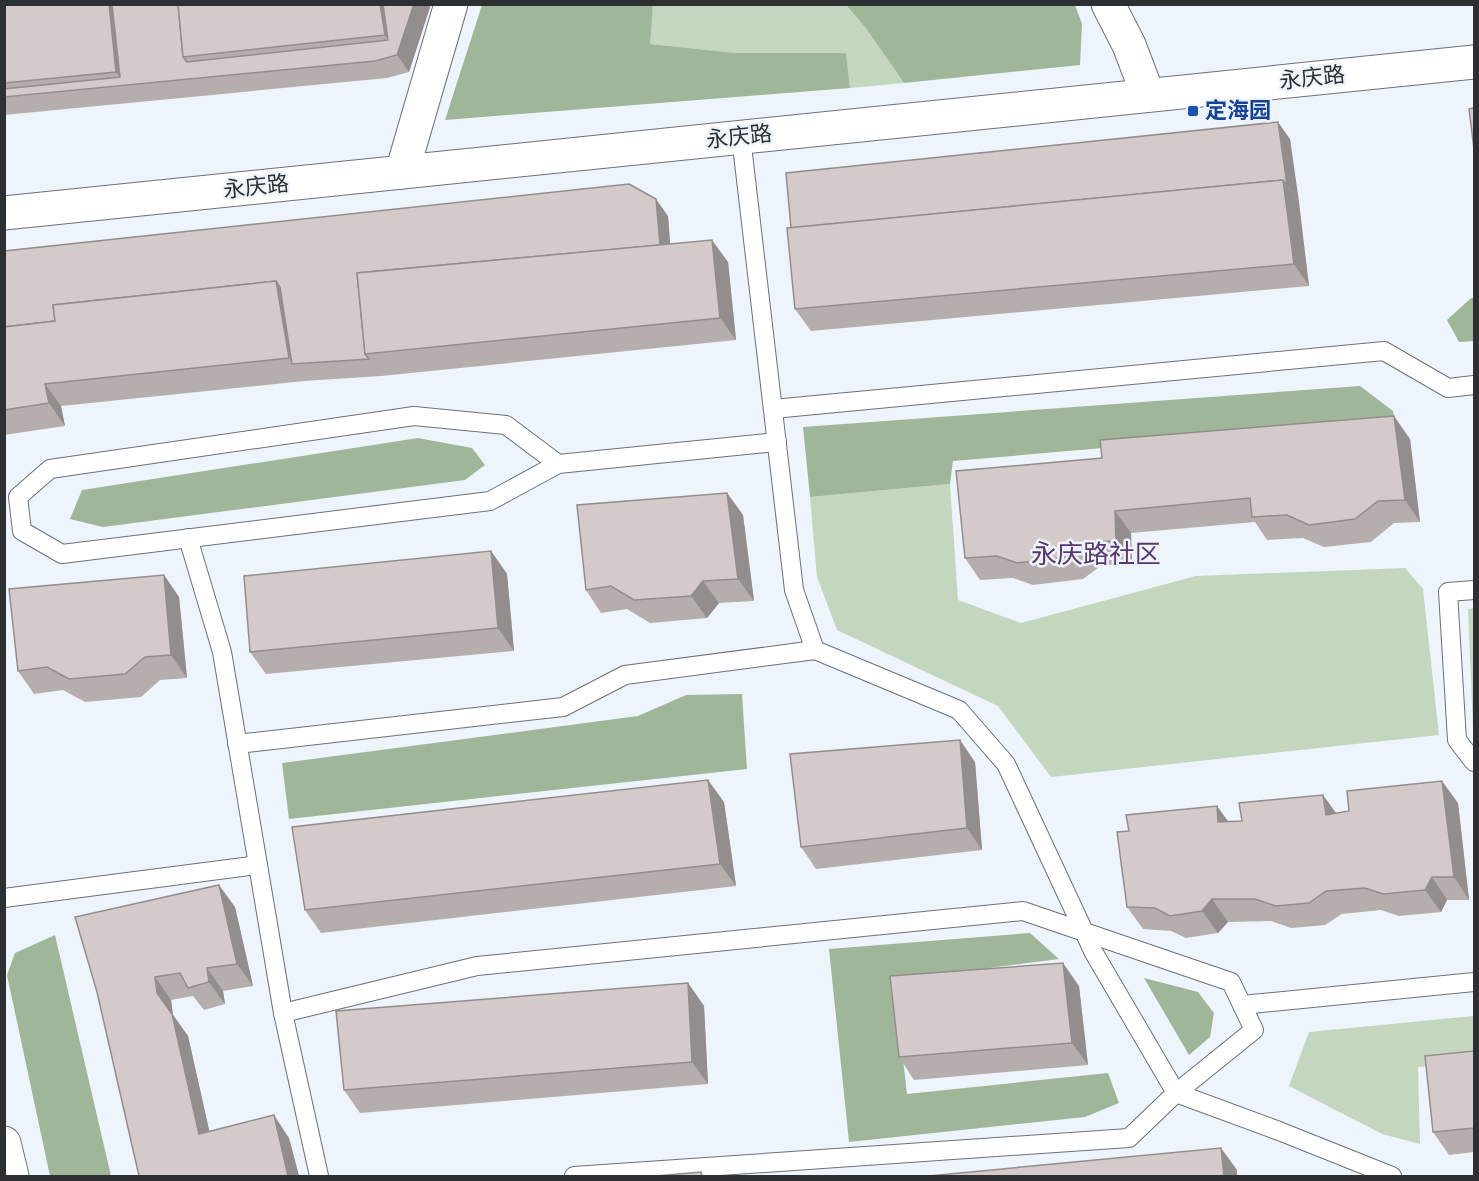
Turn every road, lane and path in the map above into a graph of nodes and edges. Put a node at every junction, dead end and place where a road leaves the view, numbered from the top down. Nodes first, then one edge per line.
1 (451, 4) edge
2 (1108, 4) edge
3 (1474, 62) edge
4 (1148, 95) junction
5 (741, 137) junction
6 (402, 172) junction
7 (4, 213) edge
8 (1474, 385) edge
9 (773, 409) junction
10 (777, 442) junction
11 (558, 464) junction
12 (188, 538) junction
13 (1474, 590) edge
14 (815, 650) junction
15 (237, 744) junction
16 (1474, 762) edge
17 (258, 864) junction
18 (4, 898) edge
19 (1085, 933) junction
20 (1474, 982) edge
21 (1242, 1005) junction
22 (283, 1013) junction
23 (1176, 1094) junction
24 (4, 1143) edge
25 (12, 1176) edge
26 (319, 1176) edge
27 (574, 1176) edge
28 (1392, 1176) edge

1 - 6 street
2 - 4 street
3 - 4 street, 永庆路
4 - 5 street, 永庆路
5 - 6 street, 永庆路
5 - 9 lane
6 - 7 street, 永庆路
8 - 9 lane
9 - 10 lane
10 - 11 lane
10 - 14 lane
11 - 12 lane
11 - 12 lane
12 - 15 lane
13 - 16 lane
14 - 15 lane
14 - 19 lane
15 - 17 lane
17 - 18 lane
17 - 22 lane
19 - 21 lane
19 - 22 lane
19 - 23 lane
20 - 21 lane
21 - 23 lane
22 - 26 lane
23 - 27 lane
23 - 28 lane
24 - 25 street

